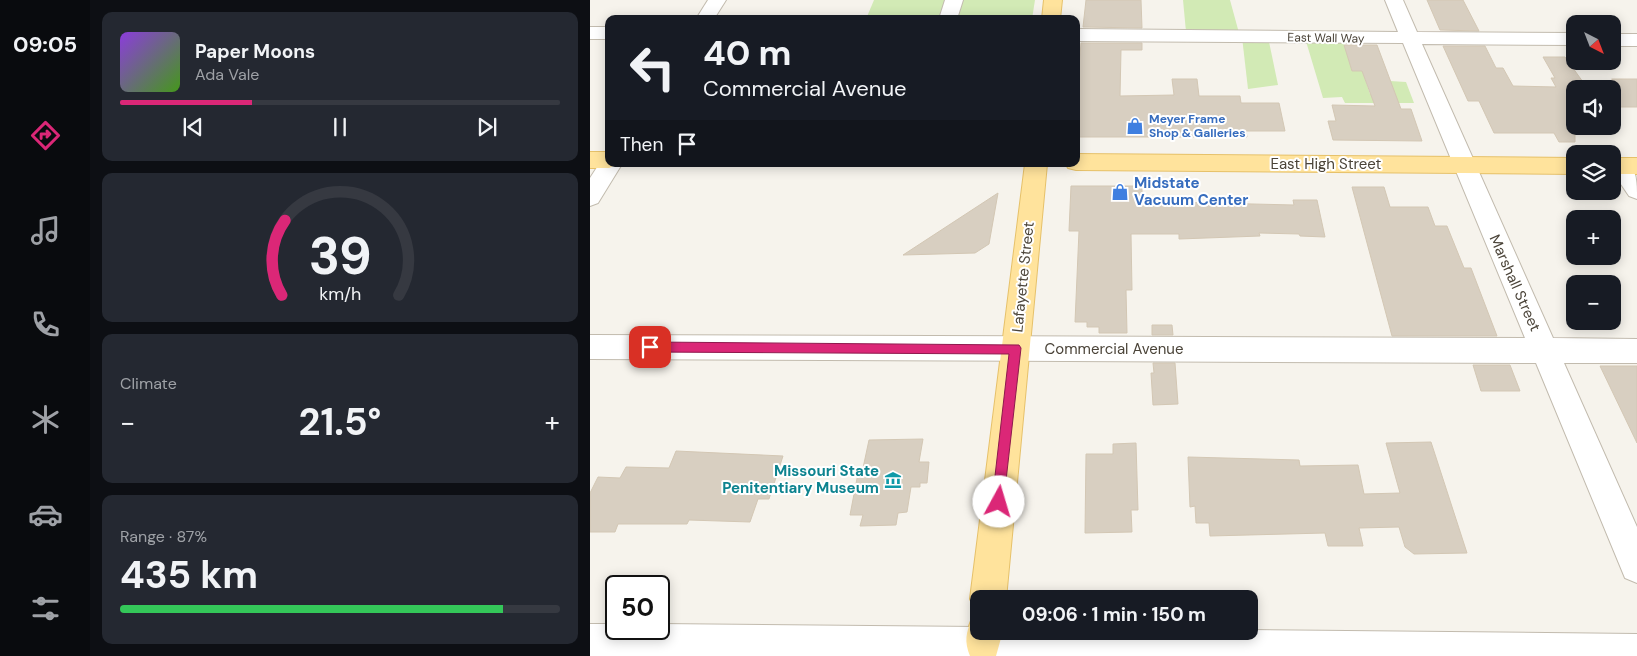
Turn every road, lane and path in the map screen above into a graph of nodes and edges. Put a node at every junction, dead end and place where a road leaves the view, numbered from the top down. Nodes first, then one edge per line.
1 (717, 0) edge
2 (954, 0) edge
3 (1053, 0) edge
4 (1394, 0) edge
5 (708, 15) edge
6 (949, 15) edge
7 (1051, 15) edge
8 (590, 33) edge
9 (605, 33) edge
10 (1080, 35) edge
11 (1411, 39) junction
12 (1566, 40) edge
13 (1621, 40) edge
14 (1637, 40) edge
15 (590, 160) edge
16 (605, 160) edge
17 (1080, 162) edge
18 (1463, 165) junction
19 (1566, 166) edge
20 (1623, 166) edge
21 (609, 167) edge
22 (1036, 167) edge
23 (1637, 190) edge
24 (590, 197) edge
25 (590, 347) edge
26 (1015, 348) junction
27 (1544, 350) junction
28 (1637, 351) edge
29 (1637, 566) edge
30 (989, 590) edge
31 (590, 642) edge
32 (983, 644) edge
33 (712, 649) edge
34 (1637, 652) edge

1 - 5 street
2 - 6 street
3 - 7 main road
4 - 11 street, Marshall Street
8 - 9 street
10 - 11 street, East Wall Way
11 - 12 street, East Wall Way
11 - 18 street, Marshall Street
13 - 14 street
15 - 16 main road
17 - 18 main road, East High Street
18 - 19 main road, East High Street
18 - 27 street, Marshall Street
20 - 23 street
21 - 24 street
22 - 26 main road, Lafayette Street
25 - 26 street, Commercial Avenue
26 - 27 street, Commercial Avenue
26 - 30 main road, Lafayette Street
27 - 28 street, Commercial Avenue
27 - 29 street, Marshall Street
31 - 33 street
32 - 33 street
32 - 34 street

